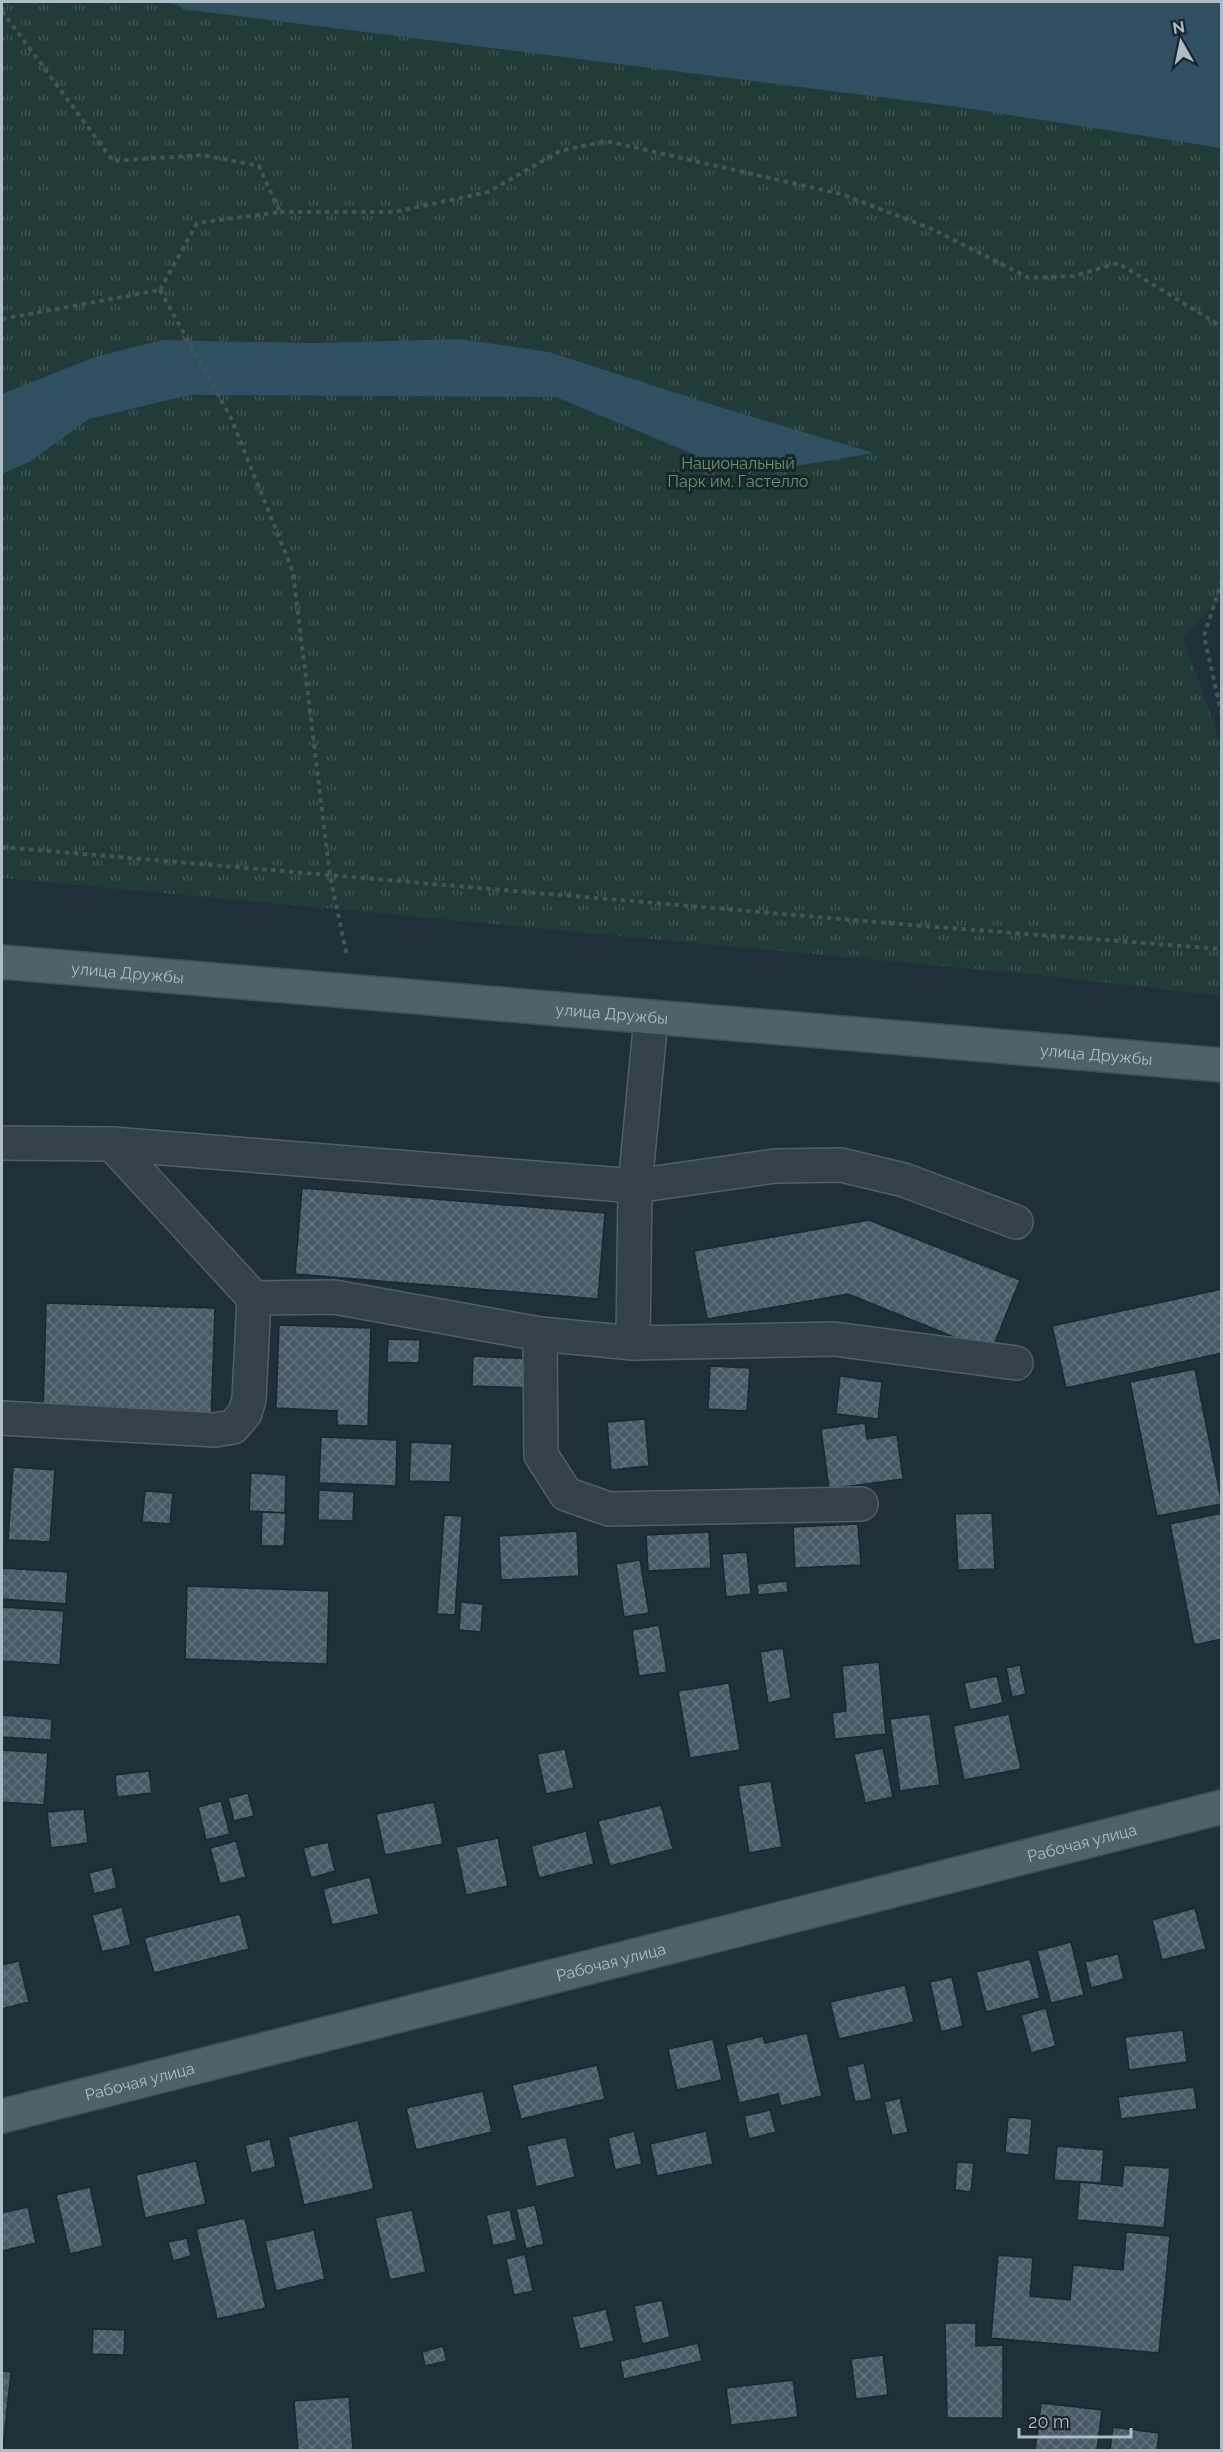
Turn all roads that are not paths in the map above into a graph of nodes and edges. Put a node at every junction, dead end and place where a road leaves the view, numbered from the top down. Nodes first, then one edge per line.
1 (2, 962) edge
2 (651, 1018) junction
3 (1221, 1065) edge
4 (2, 1143) edge
5 (112, 1144) junction
6 (635, 1186) junction
7 (1016, 1222) dead end
8 (255, 1298) junction
9 (540, 1334) junction
10 (633, 1343) junction
11 (1016, 1363) dead end
12 (2, 1418) edge
13 (861, 1504) dead end
14 (1221, 1807) edge
15 (2, 2116) edge

1 - 2 main road, улица Дружбы
2 - 3 main road, улица Дружбы
2 - 6 lane
4 - 5 lane
5 - 6 lane
5 - 8 lane
6 - 7 lane
6 - 10 lane
8 - 9 lane
8 - 12 lane
9 - 10 lane
9 - 13 lane
10 - 11 lane
14 - 15 main road, Рабочая улица

